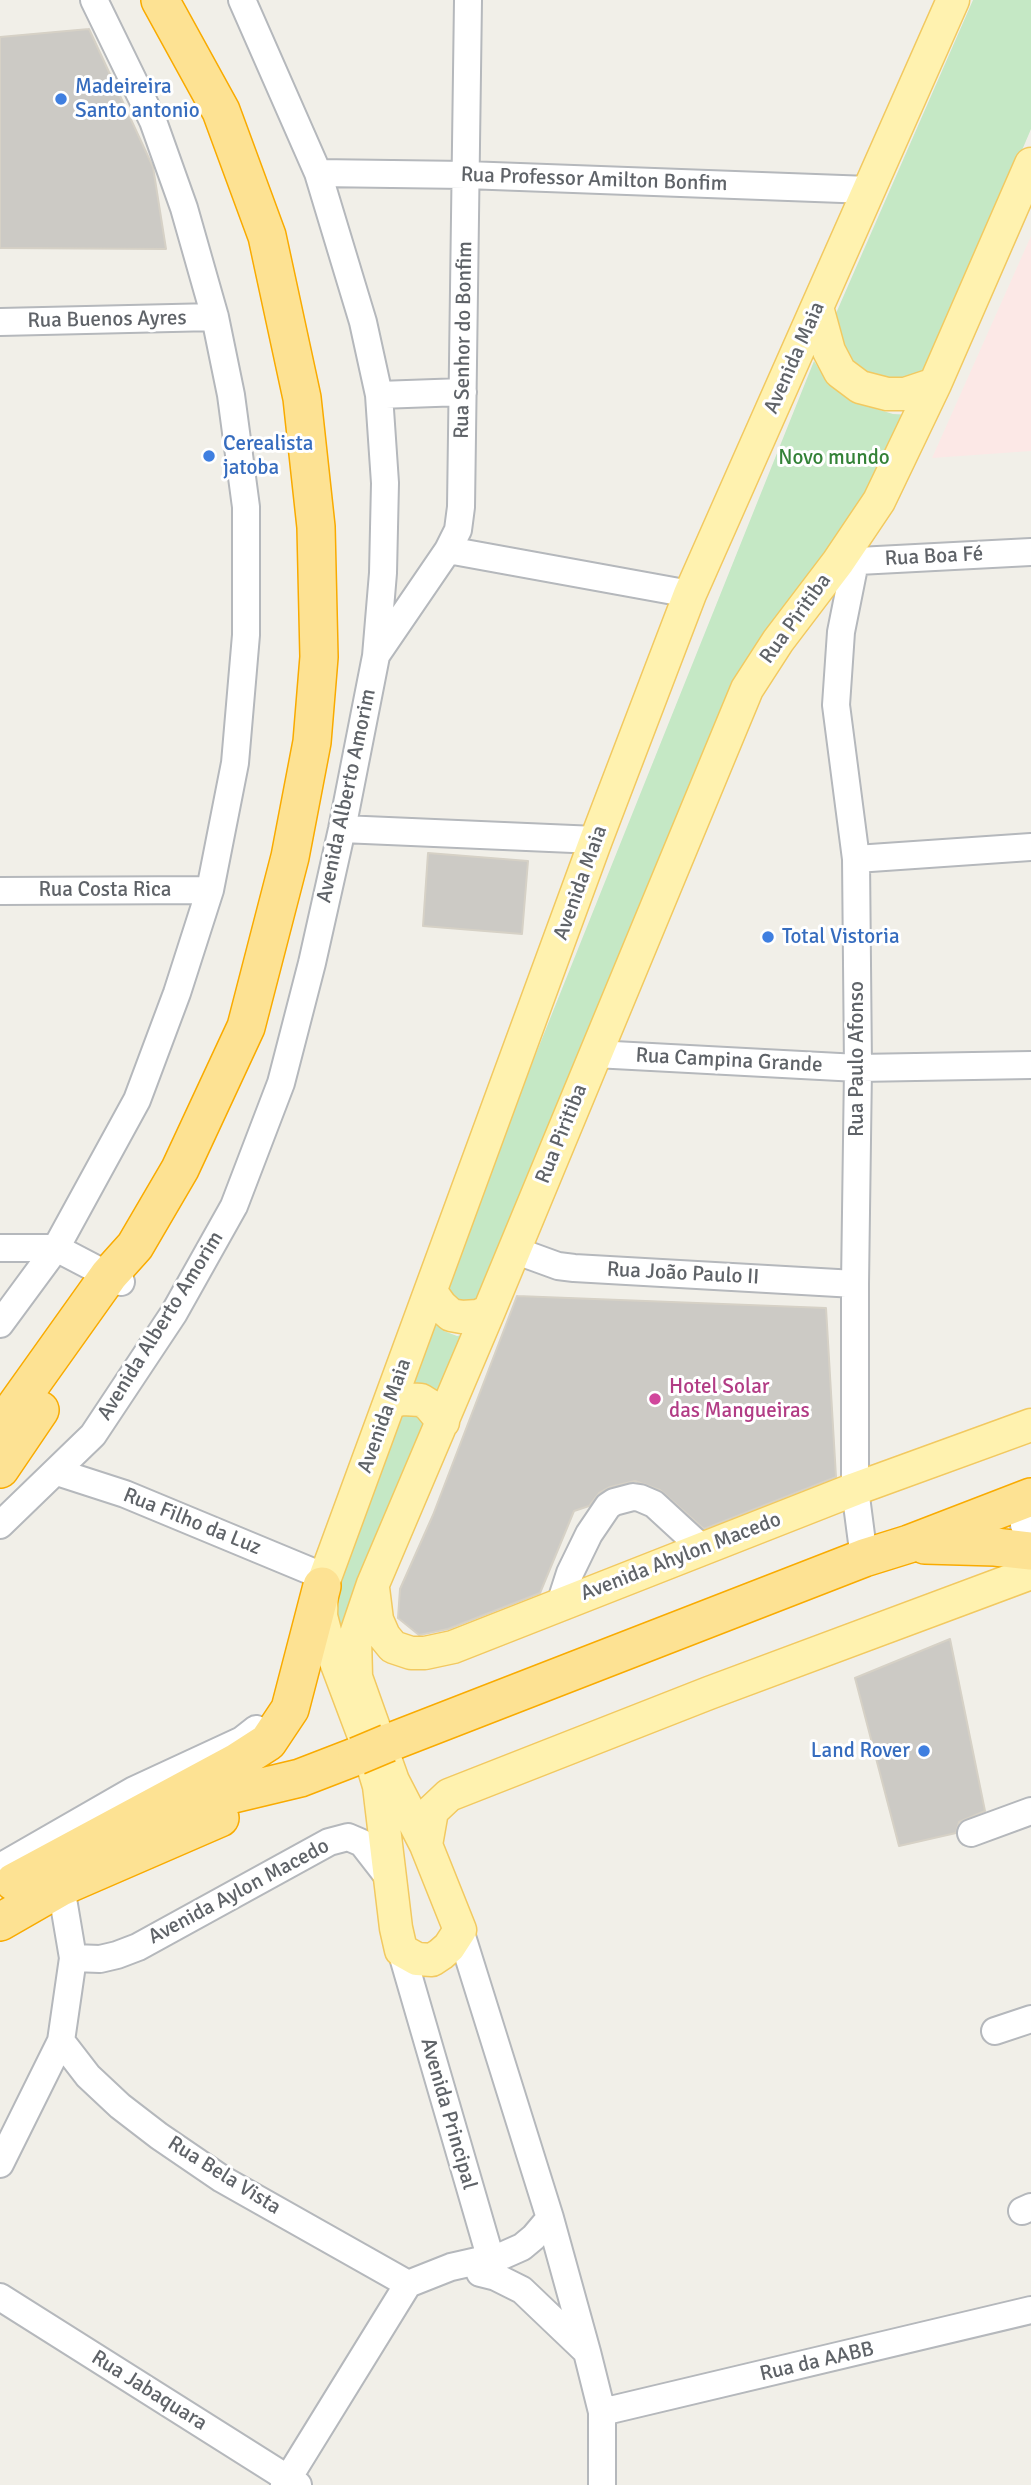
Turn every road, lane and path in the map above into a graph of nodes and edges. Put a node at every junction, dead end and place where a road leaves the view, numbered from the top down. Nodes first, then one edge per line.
1 (94, 0) edge
2 (160, 0) edge
3 (242, 0) edge
4 (468, 0) edge
5 (953, 0) edge
6 (1030, 166) edge
7 (318, 173) junction
8 (466, 175) junction
9 (869, 190) junction
10 (817, 307) junction
11 (215, 317) junction
12 (0, 322) edge
13 (935, 384) junction
14 (463, 392) junction
15 (379, 395) junction
16 (448, 550) junction
17 (1031, 552) edge
18 (846, 562) junction
19 (690, 594) junction
20 (376, 656) junction
21 (342, 829) junction
22 (597, 841) junction
23 (1031, 847) edge
24 (856, 859) junction
25 (210, 890) junction
26 (0, 891) edge
27 (595, 1054) junction
28 (1031, 1065) edge
29 (858, 1068) junction
30 (0, 1248) edge
31 (56, 1248) junction
32 (514, 1250) junction
33 (115, 1278) junction
34 (855, 1284) junction
35 (431, 1292) junction
36 (489, 1311) junction
37 (0, 1324) edge
38 (390, 1402) junction
39 (443, 1422) junction
40 (1031, 1425) edge
41 (0, 1428) edge
42 (0, 1469) edge
43 (57, 1472) junction
44 (855, 1489) junction
45 (1027, 1498) edge
46 (0, 1525) edge
47 (1031, 1540) edge
48 (909, 1545) junction
49 (703, 1549) junction
50 (1031, 1551) edge
51 (864, 1558) junction
52 (1031, 1573) edge
53 (323, 1582) junction
54 (373, 1584) junction
55 (560, 1604) junction
56 (373, 1742) junction
57 (300, 1778) junction
58 (1031, 1811) edge
59 (971, 1833) dead end
60 (426, 1845) junction
61 (390, 1879) junction
62 (5, 1880) edge
63 (61, 1887) junction
64 (0, 1922) edge
65 (460, 1930) junction
66 (401, 1950) junction
67 (72, 1958) junction
68 (1031, 2019) edge
69 (995, 2031) dead end
70 (61, 2041) junction
71 (0, 2164) edge
72 (550, 2218) junction
73 (492, 2267) junction
74 (408, 2284) junction
75 (0, 2297) edge
76 (1031, 2310) edge
77 (587, 2352) junction
78 (602, 2412) junction
79 (290, 2483) edge
80 (602, 2485) edge

1 - 11 street
2 - 33 highway
3 - 7 street, Avenida Alberto Amorim
4 - 8 street, Rua Senhor do Bonfim
5 - 9 main road, Avenida Maia
6 - 13 main road, Rua Piritiba
7 - 8 street, Rua Professor Amilton Bonfim
7 - 15 street, Avenida Alberto Amorim
8 - 9 street, Rua Professor Amilton Bonfim
8 - 14 street, Rua Senhor do Bonfim
9 - 10 main road, Avenida Maia
10 - 13 main road
10 - 19 main road, Avenida Maia
11 - 12 street, Rua Buenos Ayres
11 - 25 street
13 - 18 main road, Rua Piritiba
14 - 15 street
14 - 16 street, Rua Senhor do Bonfim
15 - 20 street, Avenida Alberto Amorim
16 - 19 street
16 - 20 street, Rua Senhor do Bonfim
17 - 18 street, Rua Boa Fé
18 - 24 street, Rua Paulo Afonso
18 - 27 main road, Rua Piritiba
19 - 22 main road, Avenida Maia
20 - 21 street, Avenida Alberto Amorim
21 - 22 street
21 - 43 street, Avenida Alberto Amorim
22 - 35 main road, Avenida Maia
23 - 24 street
24 - 29 street, Rua Paulo Afonso
25 - 26 street, Rua Costa Rica
25 - 31 street
27 - 29 street, Rua Campina Grande
27 - 32 main road, Rua Piritiba
28 - 29 street, Rua Campina Grande
29 - 34 street, Rua Paulo Afonso
30 - 31 street
31 - 33 street
31 - 37 street
32 - 34 street, Rua João Paulo II
32 - 36 main road, Rua Piritiba
33 - 41 highway
33 - 42 highway
34 - 44 street, Rua Paulo Afonso
35 - 36 main road
35 - 38 main road, Avenida Maia
36 - 39 main road, Rua Piritiba
38 - 39 main road
38 - 53 main road, Avenida Maia
39 - 54 main road, Rua Piritiba
40 - 44 main road, Avenida Ahylon Macedo
43 - 46 street, Avenida Alberto Amorim
43 - 53 street, Rua Filho da Luz
44 - 49 main road, Avenida Ahylon Macedo
44 - 51 street, Rua Paulo Afonso
45 - 47 street
45 - 48 highway
48 - 50 highway
48 - 51 highway
49 - 55 main road, Avenida Ahylon Macedo
49 - 55 street
51 - 56 highway
52 - 60 main road
53 - 61 main road, Avenida Maia
53 - 62 highway
54 - 55 main road, Avenida Ahylon Macedo
54 - 56 main road, Rua Piritiba
56 - 57 highway
56 - 60 main road, Rua Piritiba
57 - 62 highway
57 - 63 highway
58 - 59 street
60 - 65 main road, Rua Piritiba
61 - 66 main road, Avenida Maia
61 - 67 street, Avenida Aylon Macedo
63 - 64 highway
63 - 67 street
65 - 66 main road
65 - 72 street
66 - 73 street, Avenida Principal
67 - 70 street
68 - 69 street
70 - 71 street
70 - 74 street, Rua Bela Vista
72 - 73 street
72 - 77 street
73 - 74 street
73 - 77 street
74 - 79 street
75 - 79 street, Rua Jabaquara
76 - 78 street, Rua da AABB
77 - 78 street
78 - 80 street

